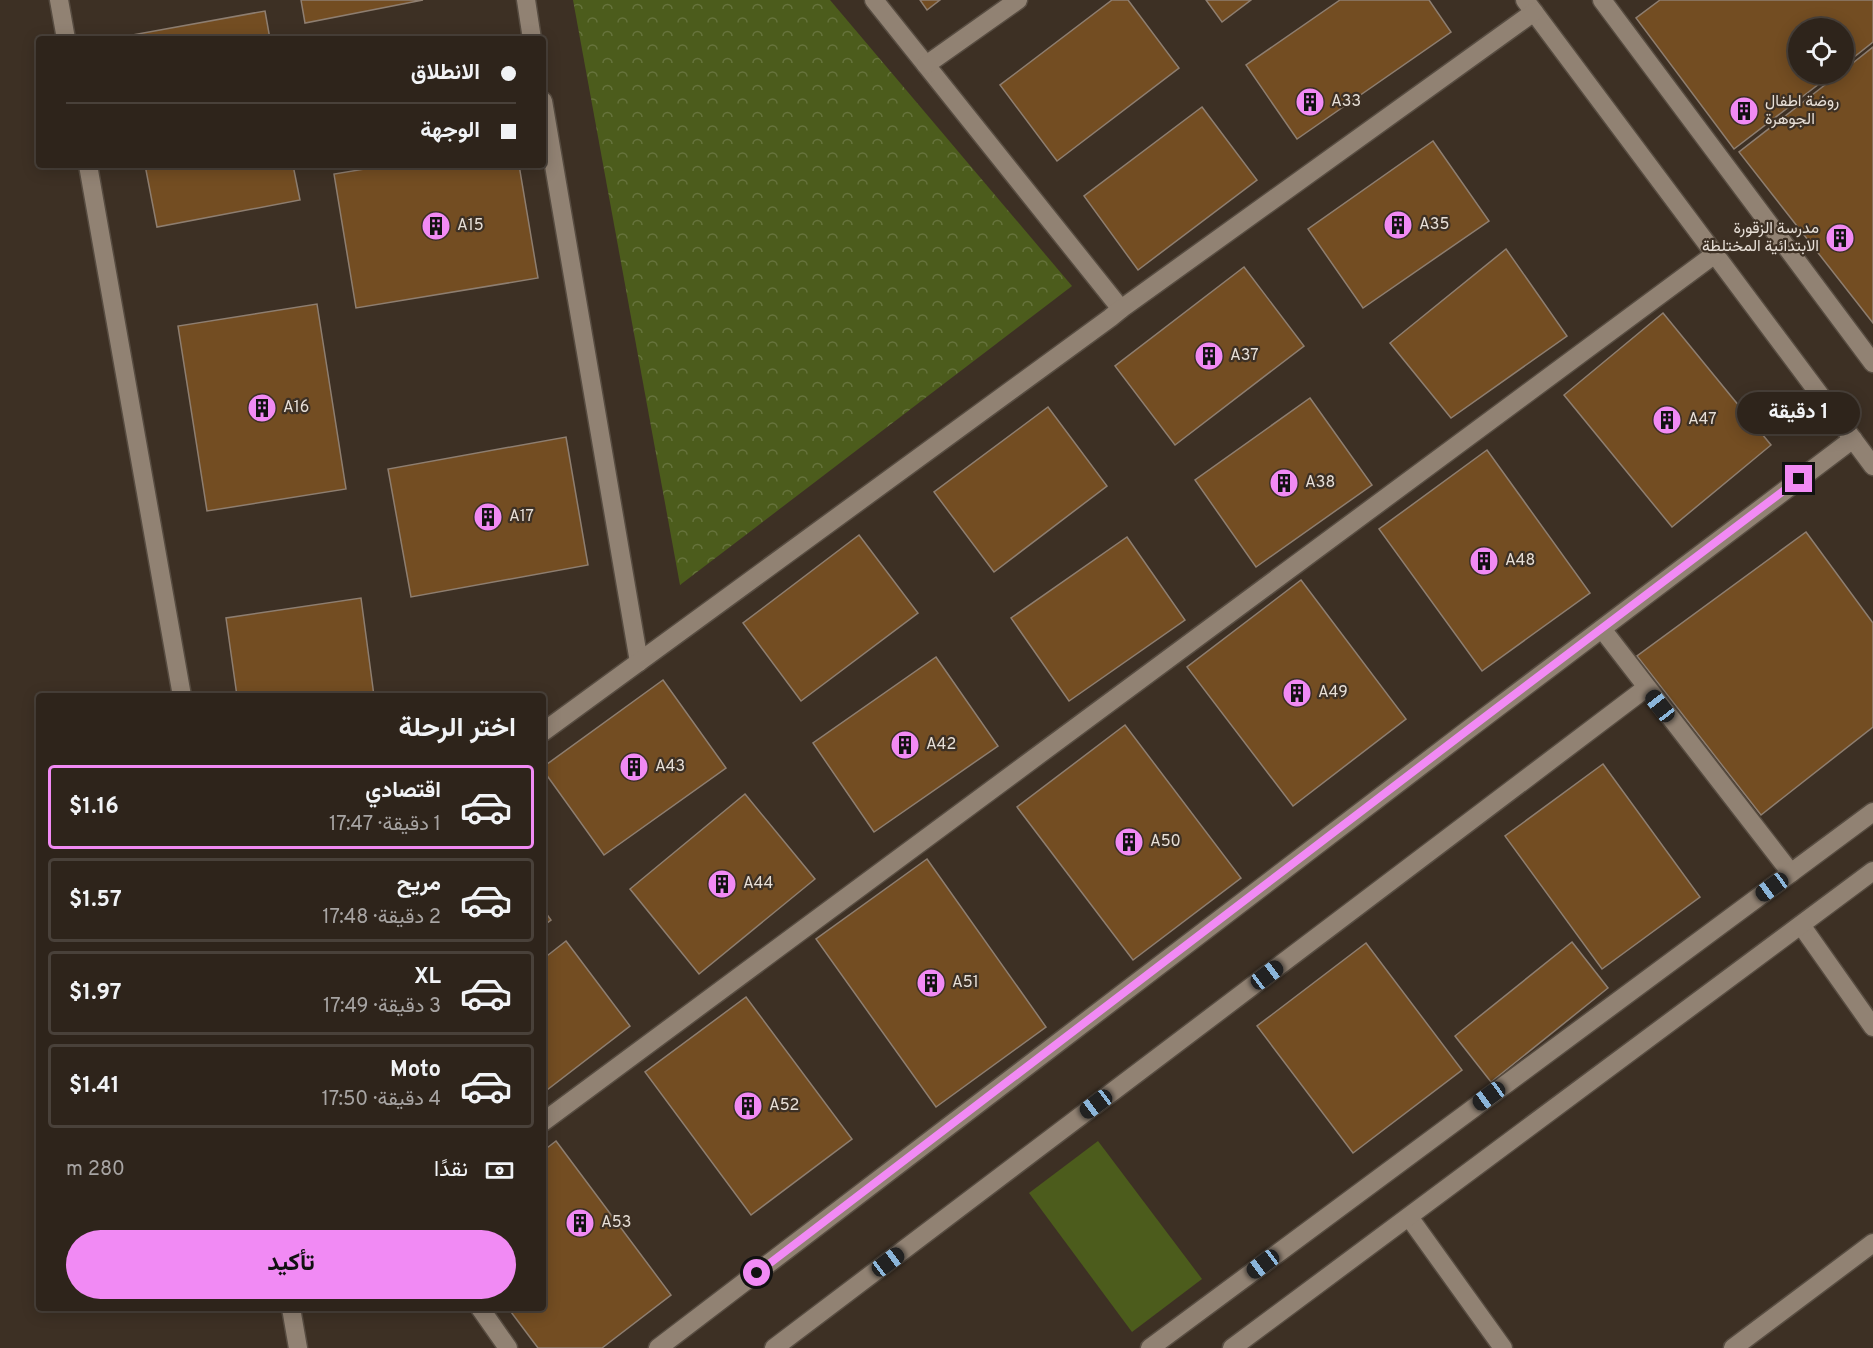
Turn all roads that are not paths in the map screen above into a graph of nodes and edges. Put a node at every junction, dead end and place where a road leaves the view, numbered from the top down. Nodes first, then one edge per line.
1 (59, 0) edge
2 (526, 0) edge
3 (874, 0) edge
4 (1018, 0) edge
5 (1605, 1) edge
6 (1530, 6) edge
7 (65, 36) edge
8 (532, 36) edge
9 (926, 65) junction
10 (546, 119) edge
11 (89, 168) edge
12 (1715, 254) junction
13 (1120, 309) junction
14 (1873, 363) edge
15 (1853, 439) junction
16 (1873, 466) edge
17 (1602, 629) junction
18 (639, 662) junction
19 (1646, 688) junction
20 (181, 693) edge
21 (546, 730) edge
22 (1873, 812) edge
23 (1873, 872) edge
24 (1791, 873) junction
25 (1800, 926) junction
26 (1873, 1027) edge
27 (546, 1120) edge
28 (1409, 1217) junction
29 (1873, 1243) edge
30 (292, 1311) edge
31 (482, 1311) edge
32 (298, 1348) edge
33 (508, 1348) edge
34 (658, 1348) edge
35 (774, 1348) edge
36 (1150, 1348) edge
37 (1232, 1348) edge
38 (1503, 1348) edge
39 (1734, 1348) edge

1 - 7 street
2 - 8 street
3 - 9 street
4 - 9 street
5 - 14 street
6 - 12 street
6 - 13 street
9 - 13 street
10 - 18 street
11 - 20 street
12 - 15 street
12 - 27 street
13 - 18 street
15 - 16 street
15 - 17 street
17 - 19 street
17 - 34 street
18 - 21 street
19 - 24 street
19 - 35 street
22 - 24 street
23 - 25 street
24 - 36 street
25 - 26 street
25 - 28 street
28 - 37 street
28 - 38 street
29 - 39 street
30 - 32 street
31 - 33 street

